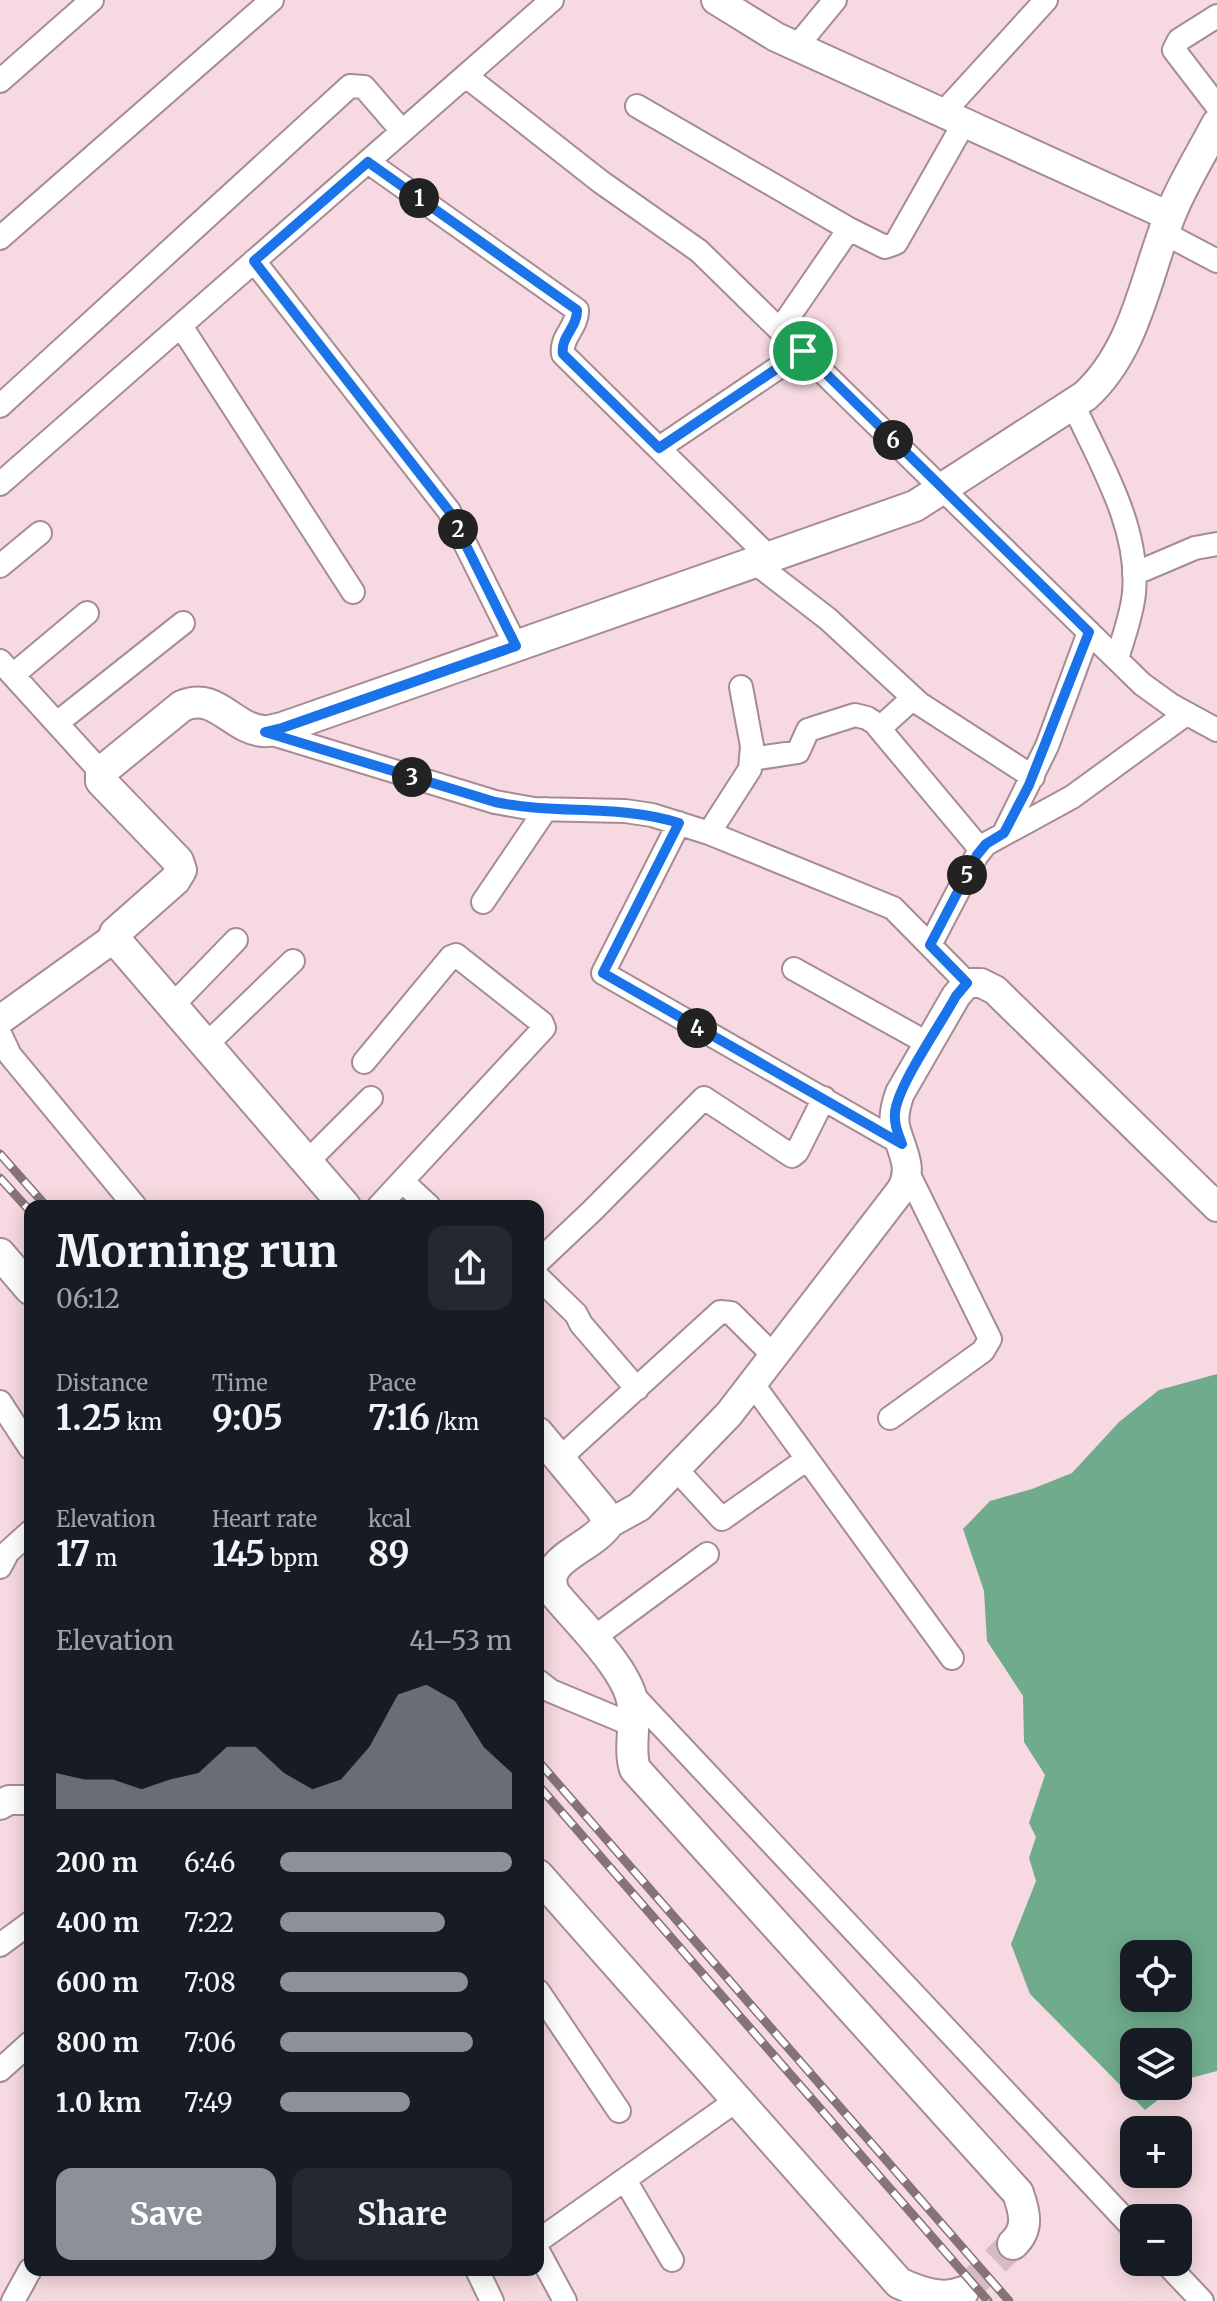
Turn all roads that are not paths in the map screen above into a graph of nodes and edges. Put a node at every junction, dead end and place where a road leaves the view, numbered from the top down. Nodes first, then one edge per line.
1 (92, 0) edge
2 (272, 0) edge
3 (552, 0) edge
4 (717, 0) edge
5 (835, 0) edge
6 (1046, 0) edge
7 (1217, 16) edge
8 (797, 46) junction
9 (466, 76) junction
10 (0, 81) edge
11 (637, 106) dead end
12 (1217, 106) edge
13 (953, 118) junction
14 (1217, 124) edge
15 (402, 131) junction
16 (368, 162) junction
17 (1208, 163) edge
18 (1167, 225) junction
19 (849, 229) junction
20 (0, 238) edge
21 (254, 261) junction
22 (1217, 261) edge
23 (181, 326) junction
24 (781, 328) junction
25 (803, 351) junction
26 (1073, 404) junction
27 (0, 406) edge
28 (659, 448) junction
29 (0, 484) edge
30 (942, 489) junction
31 (40, 533) dead end
32 (1217, 544) edge
33 (762, 560) junction
34 (0, 566) edge
35 (1134, 574) junction
36 (353, 592) dead end
37 (87, 613) dead end
38 (183, 623) dead end
39 (1089, 632) junction
40 (516, 646) junction
41 (1117, 659) junction
42 (6, 668) edge
43 (741, 687) dead end
44 (913, 698) junction
45 (1186, 714) junction
46 (57, 723) junction
47 (878, 727) junction
48 (1217, 730) edge
49 (265, 732) junction
50 (752, 759) junction
51 (101, 772) junction
52 (1033, 777) junction
53 (546, 809) junction
54 (679, 823) junction
55 (709, 833) junction
56 (1004, 833) junction
57 (981, 850) junction
58 (483, 902) dead end
59 (114, 938) junction
60 (236, 940) dead end
61 (930, 945) junction
62 (293, 961) dead end
63 (794, 969) dead end
64 (967, 983) junction
65 (172, 1006) junction
66 (0, 1020) edge
67 (0, 1034) edge
68 (929, 1044) junction
69 (206, 1045) junction
70 (364, 1062) dead end
71 (371, 1098) dead end
72 (824, 1098) junction
73 (902, 1144) junction
74 (307, 1162) junction
75 (908, 1173) junction
76 (402, 1181) junction
77 (130, 1200) edge
78 (340, 1200) edge
79 (385, 1200) edge
80 (423, 1200) edge
81 (1217, 1207) edge
82 (0, 1254) edge
83 (544, 1257) edge
84 (544, 1269) edge
85 (24, 1282) edge
86 (774, 1356) junction
87 (752, 1383) junction
88 (637, 1389) junction
89 (0, 1402) edge
90 (890, 1418) dead end
91 (24, 1439) edge
92 (544, 1440) edge
93 (559, 1459) junction
94 (807, 1459) junction
95 (676, 1469) junction
96 (608, 1524) junction
97 (24, 1537) edge
98 (707, 1554) dead end
99 (0, 1567) edge
100 (592, 1639) junction
101 (952, 1658) dead end
102 (544, 1686) edge
103 (630, 1692) junction
104 (635, 1726) junction
105 (24, 1800) edge
106 (0, 1805) edge
107 (544, 1882) edge
108 (24, 1927) edge
109 (0, 1945) edge
110 (544, 2000) edge
111 (24, 2048) edge
112 (0, 2070) edge
113 (737, 2100) junction
114 (619, 2111) dead end
115 (625, 2180) junction
116 (1120, 2214) edge
117 (544, 2237) edge
118 (1013, 2244) tunnel mouth
119 (672, 2260) dead end
120 (544, 2262) edge
121 (27, 2276) edge
122 (484, 2276) edge
123 (1178, 2276) edge
124 (963, 2292) tunnel mouth
125 (13, 2301) edge
126 (492, 2301) edge
127 (565, 2301) edge
128 (1202, 2301) edge

1 - 10 street
2 - 20 street
3 - 9 street
4 - 8 street
5 - 8 street
6 - 13 street
7 - 12 street
8 - 13 street
9 - 15 street
9 - 24 street
11 - 19 street
13 - 18 street
13 - 19 street
14 - 17 main road
15 - 16 street
15 - 27 street
16 - 21 street
16 - 28 street
17 - 18 main road
18 - 22 street
18 - 26 main road
19 - 24 street
21 - 23 street
21 - 40 street
23 - 29 street
23 - 36 street
24 - 25 street
25 - 28 street
25 - 30 street
26 - 30 main road
26 - 35 street
28 - 33 street
30 - 33 main road
30 - 39 street
31 - 34 street
32 - 35 street
33 - 40 main road
33 - 44 street
35 - 41 street
37 - 42 street
38 - 46 street
39 - 41 street
39 - 52 street
40 - 49 main road
41 - 45 street
42 - 46 street
43 - 50 street
44 - 47 street
44 - 52 street
45 - 48 street
45 - 56 street
46 - 51 street
47 - 50 street
47 - 57 street
49 - 51 main road
49 - 53 street
50 - 55 street
51 - 59 main road
52 - 56 street
53 - 54 street
53 - 58 street
54 - 55 street
54 - 72 street
55 - 61 street
56 - 57 street
57 - 61 street
59 - 65 main road
59 - 66 street
60 - 65 street
61 - 64 street
62 - 69 street
63 - 68 street
64 - 68 street
64 - 81 street
65 - 69 main road
67 - 77 street
68 - 73 street
69 - 74 main road
70 - 76 street
71 - 74 street
72 - 73 street
72 - 83 street
73 - 75 street
74 - 78 main road
75 - 86 street
75 - 90 street
76 - 79 street
76 - 80 street
82 - 85 main road
84 - 88 street
86 - 87 street
86 - 88 street
87 - 94 street
87 - 95 street
88 - 93 street
89 - 91 street
92 - 93 main road
93 - 96 main road
94 - 95 street
94 - 101 street
95 - 96 street
96 - 100 main road
97 - 99 street
98 - 100 street
100 - 103 main road
102 - 104 street
103 - 104 main road
103 - 116 street
104 - 118 main road
105 - 106 street
107 - 113 main road
108 - 109 street
110 - 114 street
111 - 112 street
113 - 115 street
113 - 124 main road
115 - 117 street
115 - 119 street
120 - 127 street
121 - 125 street
122 - 126 street
123 - 128 street

